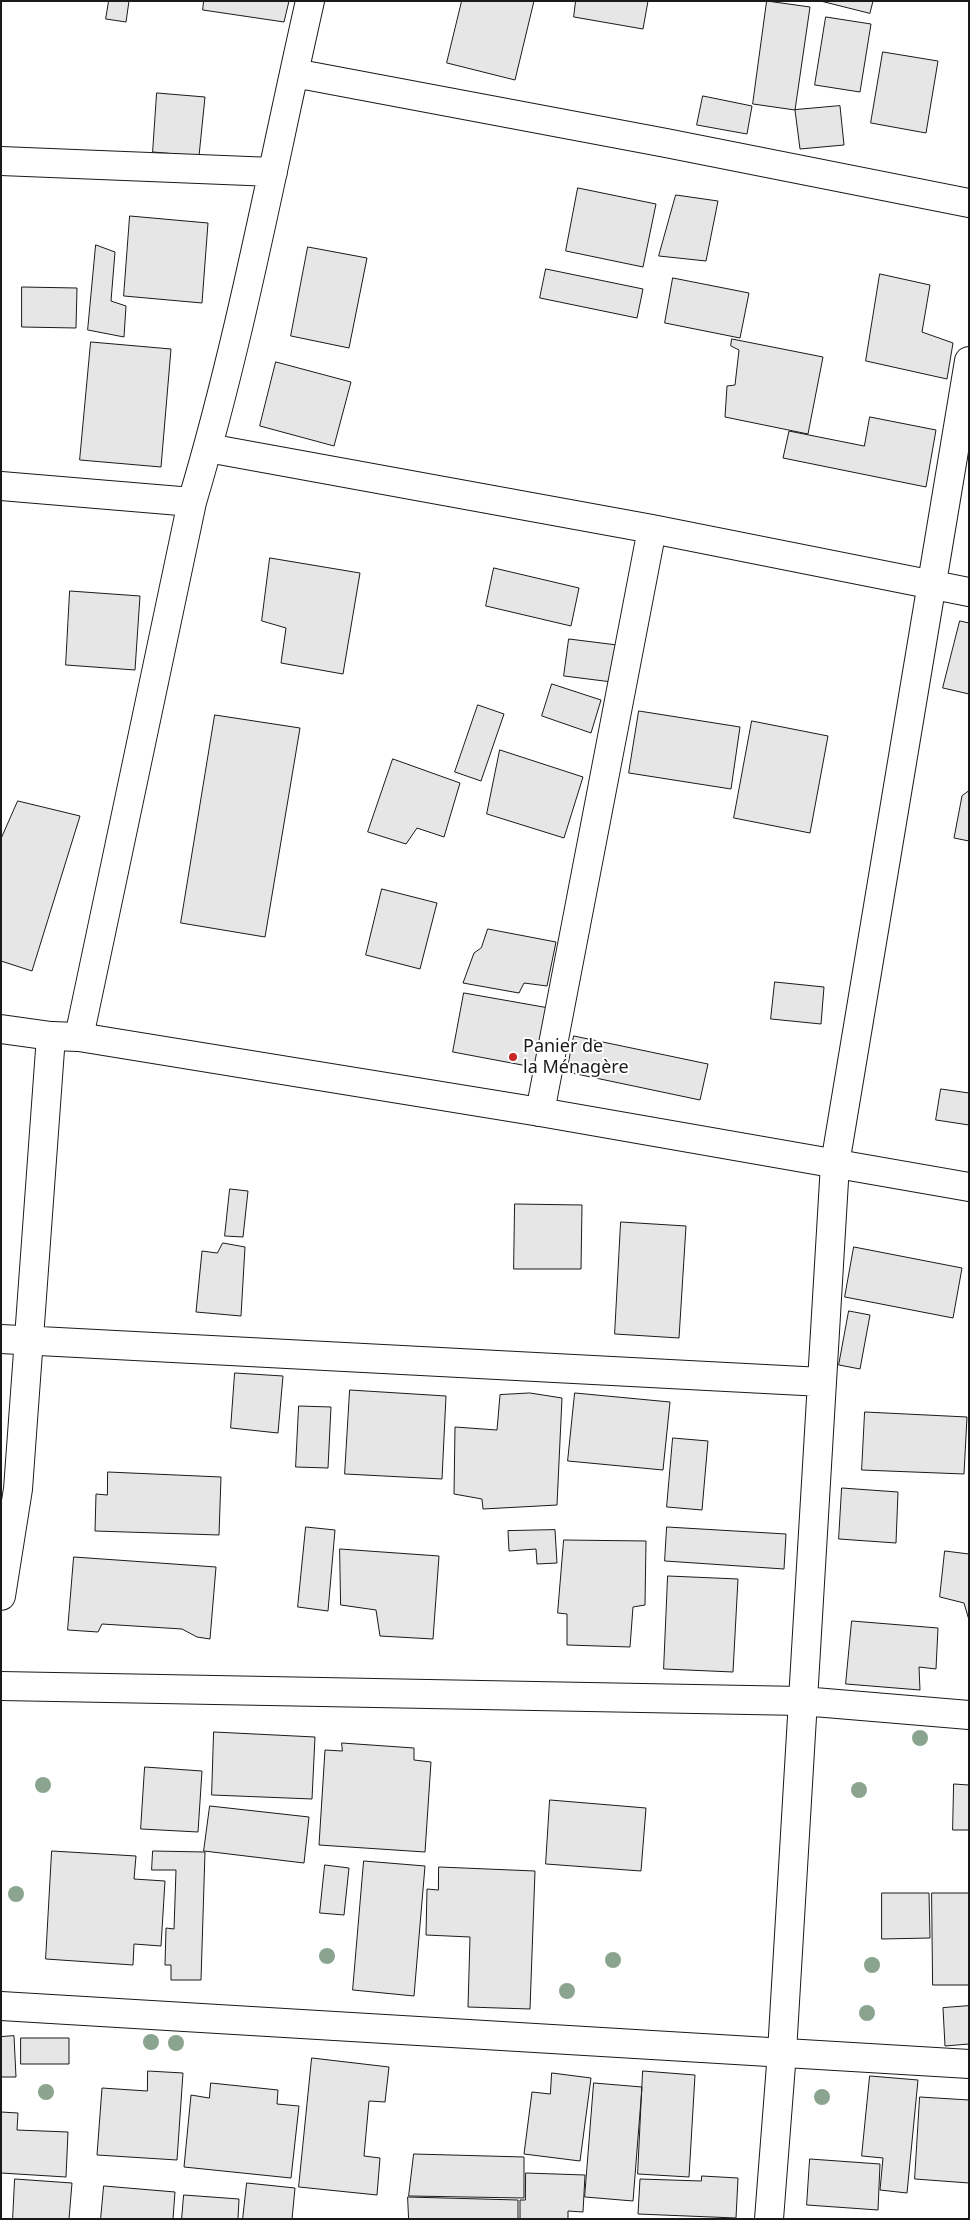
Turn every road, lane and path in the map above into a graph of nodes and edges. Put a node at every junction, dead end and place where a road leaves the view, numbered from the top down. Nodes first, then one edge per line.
1 (310, 1) edge
2 (294, 74) junction
3 (1, 161) edge
4 (273, 172) junction
5 (969, 203) edge
6 (969, 361) edge
7 (208, 448) junction
8 (1, 486) edge
9 (192, 502) junction
10 (652, 529) junction
11 (930, 586) junction
12 (969, 592) edge
13 (1, 1029) edge
14 (51, 1036) junction
15 (79, 1037) junction
16 (540, 1112) junction
17 (835, 1164) junction
18 (969, 1187) edge
19 (1, 1339) edge
20 (30, 1341) junction
21 (822, 1382) junction
22 (1, 1596) edge
23 (1, 1686) edge
24 (802, 1701) junction
25 (969, 1715) edge
26 (1, 2006) edge
27 (782, 2052) junction
28 (969, 2064) edge
29 (769, 2219) edge

1 - 2 main road
2 - 4 main road
2 - 5 main road
3 - 4 main road
4 - 7 main road
6 - 11 main road
7 - 9 main road
7 - 10 main road
8 - 9 main road
9 - 15 main road
10 - 11 main road
10 - 16 main road
11 - 12 main road
11 - 17 main road
13 - 14 main road
14 - 15 main road
14 - 20 main road
15 - 16 main road
16 - 17 main road
17 - 18 main road
17 - 21 main road
19 - 20 main road
20 - 21 main road
20 - 22 main road
21 - 24 main road
23 - 24 main road
24 - 25 main road
24 - 27 main road
26 - 27 main road
27 - 28 main road
27 - 29 main road

